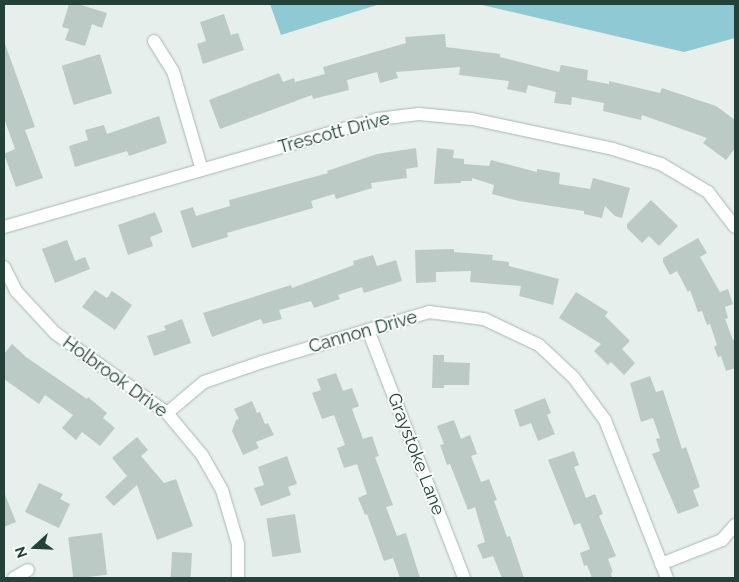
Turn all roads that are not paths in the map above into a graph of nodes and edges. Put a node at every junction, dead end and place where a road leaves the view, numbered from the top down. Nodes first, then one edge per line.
1 (154, 40) dead end
2 (202, 170) junction
3 (4, 227) edge
4 (735, 227) edge
5 (4, 267) edge
6 (368, 330) junction
7 (167, 413) junction
8 (735, 525) edge
9 (661, 564) junction
10 (28, 570) dead end
11 (14, 578) edge
12 (238, 578) edge
13 (464, 578) edge
14 (667, 578) edge

1 - 2 street
2 - 3 street, Trescott Drive
2 - 4 street, Trescott Drive
5 - 7 street, Holbrook Drive
6 - 7 street, Cannon Drive
6 - 9 street, Cannon Drive
6 - 13 street, Graystoke Lane
7 - 12 street, Holbrook Drive
8 - 9 street
9 - 14 street, Cannon Drive
10 - 11 street

